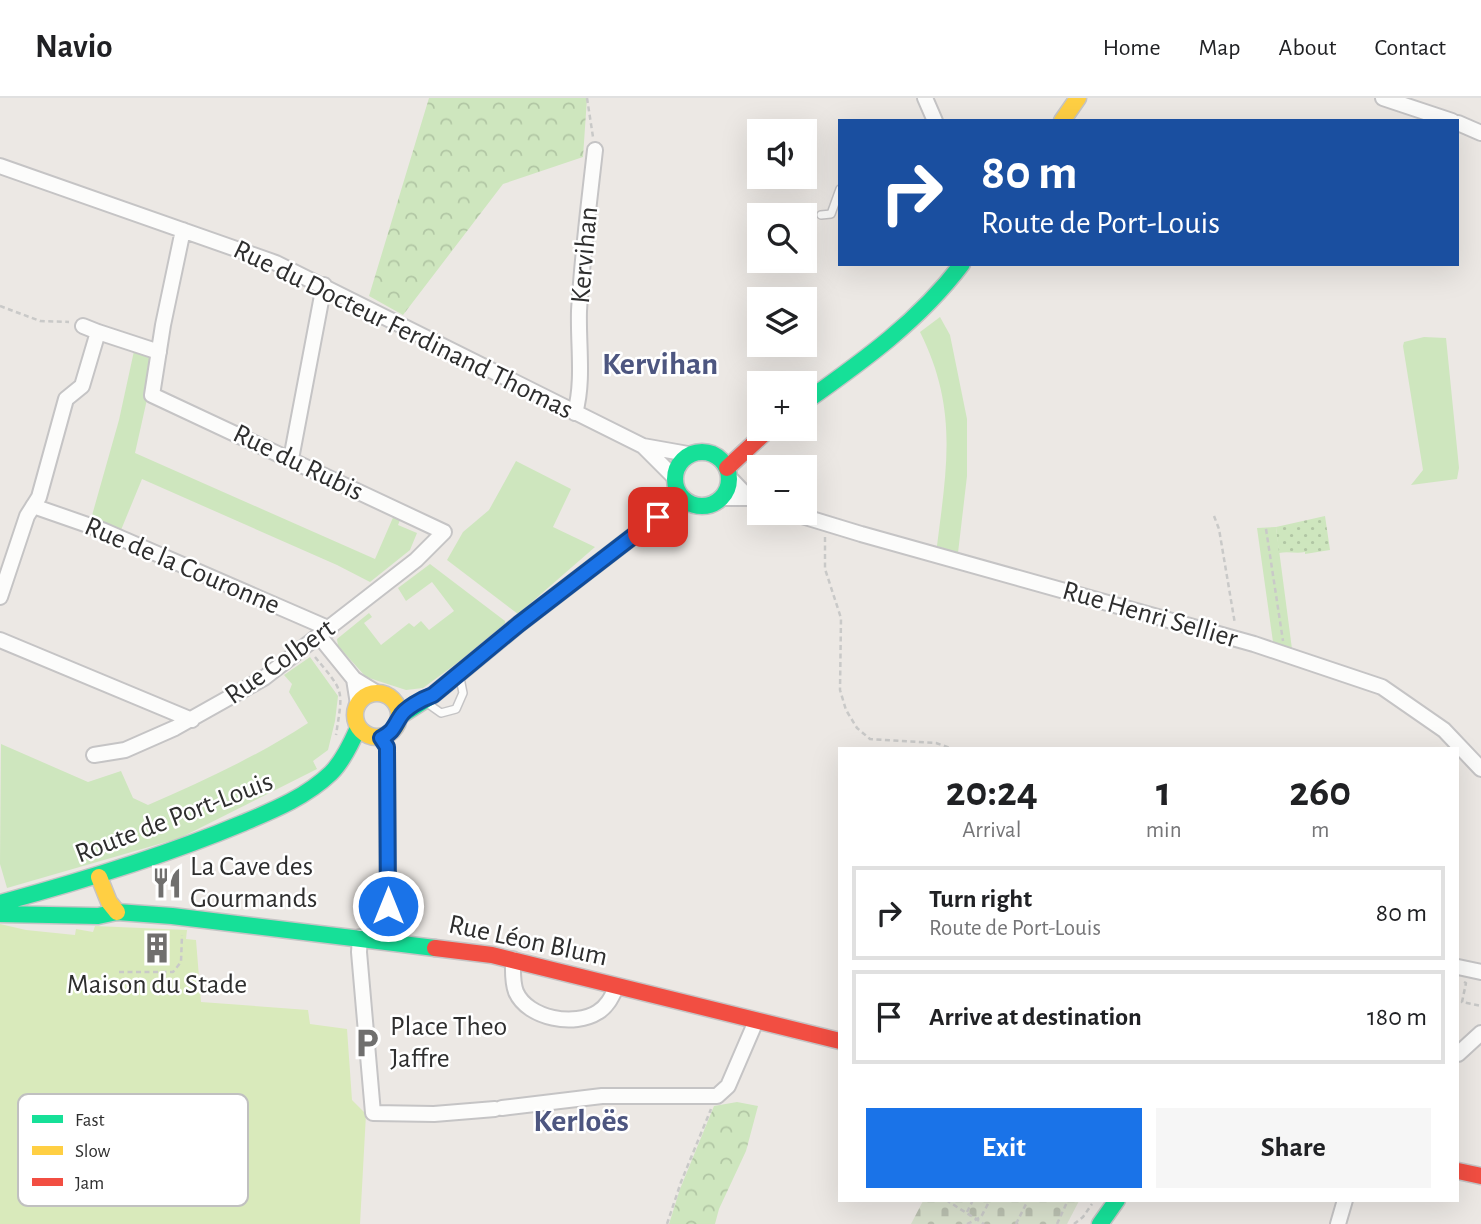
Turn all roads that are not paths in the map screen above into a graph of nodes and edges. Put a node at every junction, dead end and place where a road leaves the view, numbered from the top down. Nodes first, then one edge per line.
1 (925, 98) edge
2 (1078, 98) edge
3 (1383, 98) edge
4 (934, 119) edge
5 (1063, 119) edge
6 (1446, 119) edge
7 (1459, 123) edge
8 (1481, 133) edge
9 (595, 150) road end
10 (0, 166) edge
11 (838, 195) edge
12 (821, 215) dead end
13 (183, 230) junction
14 (960, 266) edge
15 (324, 285) junction
16 (83, 326) road end
17 (99, 332) junction
18 (159, 352) junction
19 (817, 393) edge
20 (575, 413) junction
21 (747, 438) edge
22 (756, 441) edge
23 (643, 446) junction
24 (704, 451) junction
25 (688, 454) junction
26 (291, 458) junction
27 (728, 472) junction
28 (674, 480) junction
29 (747, 492) edge
30 (721, 498) junction
31 (747, 500) edge
32 (688, 503) junction
33 (33, 506) junction
34 (658, 517) junction
35 (817, 521) edge
36 (444, 532) joint
37 (0, 597) edge
38 (325, 633) junction
39 (0, 640) edge
40 (459, 674) junction
41 (354, 680) junction
42 (377, 692) junction
43 (422, 699) junction
44 (358, 704) junction
45 (397, 709) junction
46 (192, 720) junction
47 (358, 728) junction
48 (377, 738) junction
49 (342, 744) junction
50 (94, 755) dead end
51 (1481, 769) edge
52 (99, 877) junction
53 (79, 883) junction
54 (0, 903) edge
55 (117, 912) junction
56 (0, 914) edge
57 (86, 915) junction
58 (360, 937) junction
59 (388, 941) junction
60 (513, 959) junction
61 (1459, 967) edge
62 (1481, 972) edge
63 (617, 986) junction
64 (756, 1021) junction
65 (1481, 1032) edge
66 (838, 1041) edge
67 (1459, 1053) edge
68 (1459, 1171) edge
69 (1481, 1176) edge
70 (1116, 1202) edge
71 (1344, 1202) edge
72 (1100, 1224) edge
73 (1338, 1224) edge

1 - 4 street
2 - 5 main road
3 - 6 street
7 - 8 street
9 - 20 street, Kervihan
10 - 13 street, Rue du Docteur Ferdinand Thomas
11 - 12 lane
13 - 15 street, Rue du Docteur Ferdinand Thomas
13 - 18 street
14 - 19 main road
15 - 20 street, Rue du Docteur Ferdinand Thomas
15 - 26 street
16 - 17 street
17 - 18 street
17 - 33 street
18 - 26 street, Rue du Rubis
20 - 23 street, Rue du Docteur Ferdinand Thomas
21 - 24 main road
22 - 27 main road
23 - 25 street, Rue du Docteur Ferdinand Thomas
23 - 28 street, Rue du Docteur Ferdinand Thomas
24 - 25 main road
24 - 27 main road
25 - 28 main road
26 - 36 street, Rue du Rubis
27 - 29 street
27 - 30 main road
28 - 32 main road
28 - 34 main road
30 - 31 street
30 - 32 main road
32 - 34 main road
33 - 37 street
33 - 38 street, Rue de la Couronne
34 - 40 main road
35 - 51 street, Rue Henri Sellier
36 - 38 street, Rue Colbert
38 - 41 street
38 - 46 street, Rue Colbert
39 - 46 street
40 - 43 main road
40 - 43 lane
41 - 42 street
41 - 44 street
42 - 44 main road
42 - 45 main road
43 - 45 main road
44 - 47 main road
45 - 48 main road
46 - 50 street, Rue Colbert
47 - 48 main road
47 - 49 main road, Route de Port-Louis
48 - 49 main road, Route de Port-Louis
48 - 59 street
49 - 52 main road, Route de Port-Louis
52 - 53 main road, Route de Port-Louis
52 - 55 main road
53 - 54 main road, Route de Port-Louis
53 - 57 main road
55 - 57 main road, Rue Léon Blum
55 - 58 main road, Rue Léon Blum
56 - 57 main road, Rue Léon Blum
58 - 59 main road, Rue Léon Blum
58 - 64 street
59 - 60 main road, Rue Léon Blum
60 - 63 main road, Rue Léon Blum
60 - 63 street
61 - 62 street
63 - 64 main road, Rue Léon Blum
64 - 66 main road, Rue Léon Blum
65 - 67 street
68 - 69 main road
70 - 72 main road
71 - 73 street

